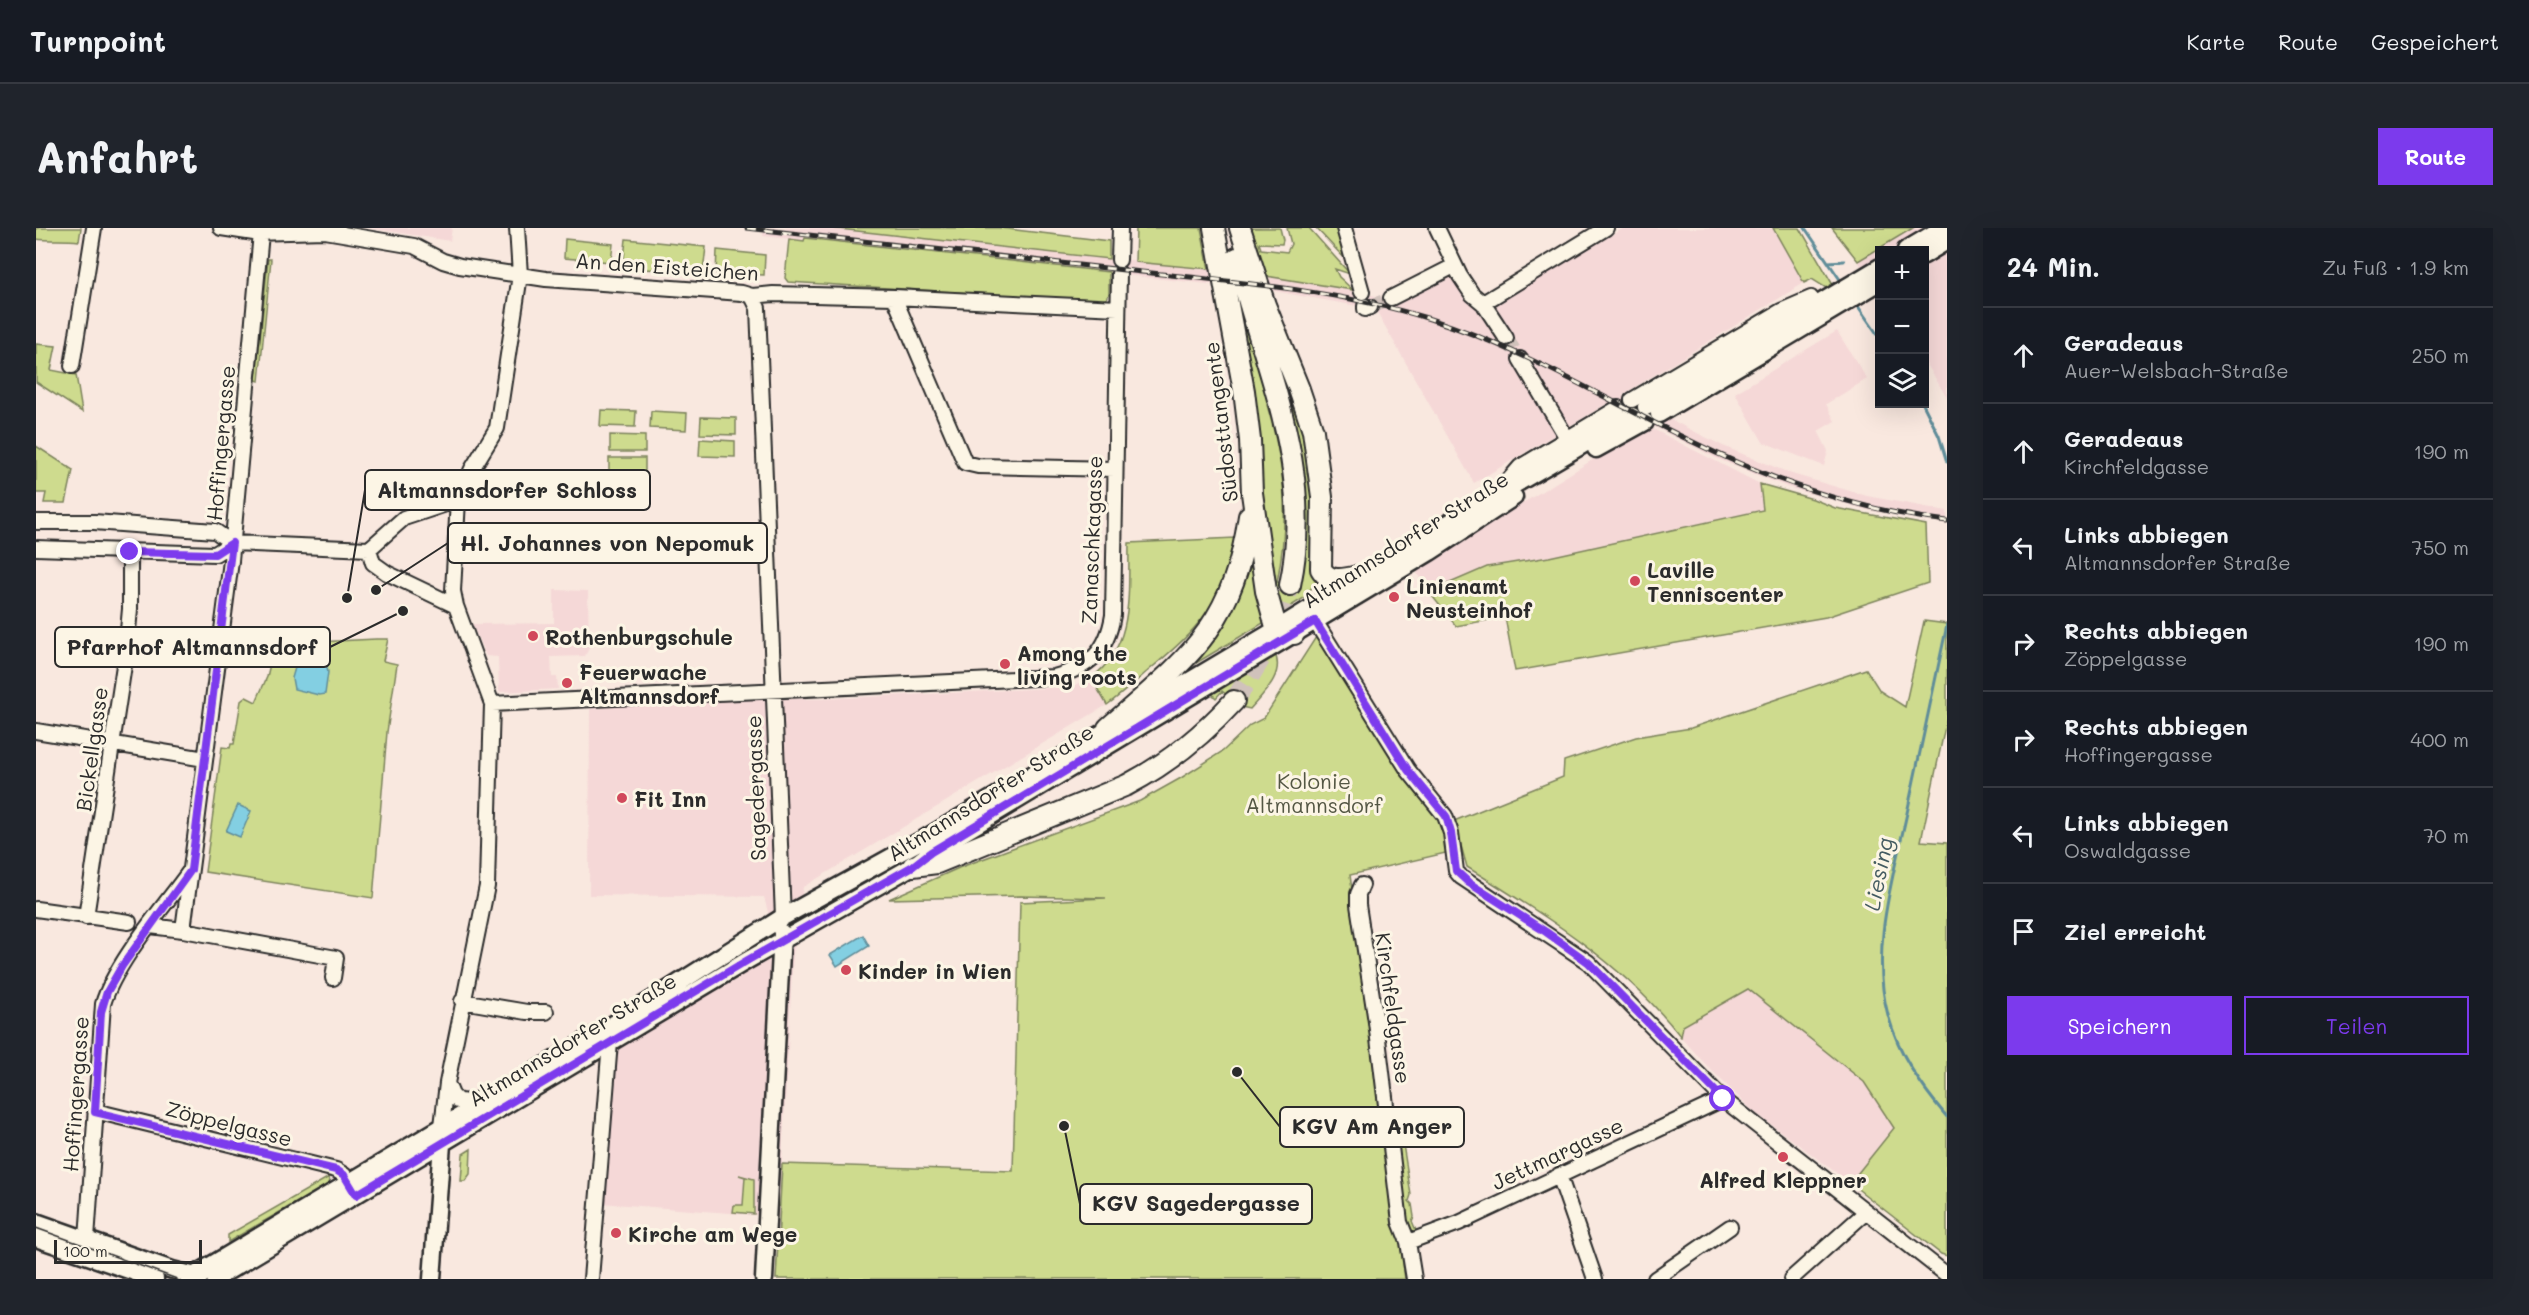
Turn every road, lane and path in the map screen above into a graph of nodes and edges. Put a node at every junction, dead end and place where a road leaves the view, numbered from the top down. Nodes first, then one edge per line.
1 (94, 228) edge
2 (221, 228) edge
3 (517, 228) edge
4 (1120, 228) edge
5 (1214, 228) edge
6 (1230, 228) edge
7 (1240, 228) edge
8 (1344, 228) edge
9 (1437, 228) edge
10 (1606, 228) edge
11 (1943, 228) edge
12 (261, 233) junction
13 (1947, 241) edge
14 (1913, 246) edge
15 (1929, 252) edge
16 (1454, 266) junction
17 (520, 275) junction
18 (1869, 281) edge
19 (1362, 292) dead end
20 (752, 296) junction
21 (894, 297) junction
22 (1391, 298) tunnel mouth
23 (1483, 303) junction
24 (1822, 303) junction
25 (1118, 308) junction
26 (1506, 338) tunnel mouth
27 (1520, 359) tunnel mouth
28 (72, 366) dead end
29 (1639, 411) junction
30 (1567, 438) junction
31 (1115, 469) junction
32 (1252, 493) junction
33 (1496, 496) junction
34 (458, 500) junction
35 (36, 522) edge
36 (232, 543) junction
37 (36, 548) edge
38 (369, 549) junction
39 (130, 552) junction
40 (1366, 574) junction
41 (1290, 585) tunnel mouth
42 (456, 606) junction
43 (1315, 621) junction
44 (1281, 624) junction
45 (774, 692) junction
46 (1234, 701) tunnel mouth
47 (492, 705) junction
48 (1108, 728) junction
49 (36, 732) edge
50 (113, 745) junction
51 (205, 759) junction
52 (913, 866) junction
53 (191, 870) junction
54 (1362, 885) dead end
55 (36, 909) edge
56 (86, 916) junction
57 (783, 917) junction
58 (129, 922) dead end
59 (150, 927) junction
60 (183, 930) junction
61 (782, 942) junction
62 (333, 978) dead end
63 (462, 1001) junction
64 (546, 1012) dead end
65 (610, 1042) junction
66 (447, 1083) junction
67 (512, 1086) junction
68 (1723, 1099) junction
69 (95, 1112) junction
70 (442, 1136) junction
71 (1559, 1175) junction
72 (352, 1189) junction
73 (1866, 1212) junction
74 (36, 1222) edge
75 (1731, 1227) dead end
76 (36, 1238) edge
77 (87, 1239) junction
78 (1408, 1242) junction
79 (1947, 1275) edge
80 (196, 1278) edge
81 (155, 1279) edge
82 (214, 1279) edge
83 (432, 1279) edge
84 (591, 1279) edge
85 (764, 1279) edge
86 (1414, 1279) edge
87 (1595, 1279) edge
88 (1655, 1279) edge
89 (1791, 1279) edge
90 (1943, 1279) edge

1 - 28 street
2 - 12 street, An den Eisteichen
3 - 17 street
4 - 25 street, Zanaschkagasse
5 - 32 highway, Südosttangente
6 - 41 highway
7 - 40 highway
8 - 19 street
9 - 16 street
10 - 23 street
11 - 14 main road
12 - 17 street, An den Eisteichen
12 - 36 street, Hoffingergasse
13 - 15 main road
16 - 22 street
16 - 23 street
17 - 20 street, An den Eisteichen
17 - 34 street
18 - 24 main road
20 - 21 street, An den Eisteichen
20 - 45 street, Sagedergasse
21 - 25 street, An den Eisteichen
21 - 31 street
23 - 26 street
24 - 29 main road, Altmannsdorfer Straße
24 - 29 street, Altmannsdorfer Straße
25 - 31 street, Zanaschkagasse
27 - 30 street
29 - 30 street, Altmannsdorfer Straße
29 - 33 main road, Altmannsdorfer Straße
29 - 43 main road, Altmannsdorfer Straße
30 - 33 street, Altmannsdorfer Straße
31 - 45 street, Zanaschkagasse
32 - 44 highway, Südosttangente
32 - 48 highway
33 - 40 main road, Altmannsdorfer Straße
34 - 38 street
34 - 42 street
35 - 36 street
36 - 38 street
36 - 39 street
36 - 51 street, Hoffingergasse
37 - 39 street
38 - 42 street
39 - 50 street, Bickellgasse
40 - 44 main road, Altmannsdorfer Straße
42 - 47 street
43 - 44 main road, Altmannsdorfer Straße
43 - 68 street
44 - 48 main road, Altmannsdorfer Straße
44 - 52 main road, Altmannsdorfer Straße
45 - 47 street, Zanaschkagasse
45 - 57 street, Sagedergasse
46 - 52 highway
47 - 63 street
48 - 57 main road, Altmannsdorfer Straße
49 - 50 street
50 - 51 street
50 - 56 street, Bickellgasse
51 - 53 street, Hoffingergasse
52 - 61 main road, Altmannsdorfer Straße
53 - 59 street, Hoffingergasse
53 - 60 street, Hoffingergasse
54 - 78 street, Kirchfeldgasse
55 - 56 street
56 - 58 street
57 - 61 main road, Sagedergasse
57 - 67 main road, Altmannsdorfer Straße
59 - 60 street
59 - 69 street, Hoffingergasse
60 - 62 street
61 - 65 main road, Altmannsdorfer Straße
61 - 85 main road, Sagedergasse
63 - 64 street
63 - 66 street
65 - 70 main road, Altmannsdorfer Straße
65 - 84 street
66 - 67 street, Altmannsdorfer Straße
66 - 70 street
67 - 70 main road, Altmannsdorfer Straße
68 - 71 street, Jettmargasse
68 - 73 street
69 - 72 street, Zöppelgasse
69 - 77 street, Hoffingergasse
70 - 72 main road, Altmannsdorfer Straße
70 - 83 main road
71 - 78 street, Jettmargasse
71 - 87 street
72 - 80 main road, Altmannsdorfer Straße
72 - 82 main road, Altmannsdorfer Straße
73 - 79 street
73 - 89 street
74 - 77 main road
75 - 88 street
76 - 81 main road
77 - 80 main road
78 - 86 street, Kirchfeldgasse
79 - 90 street

